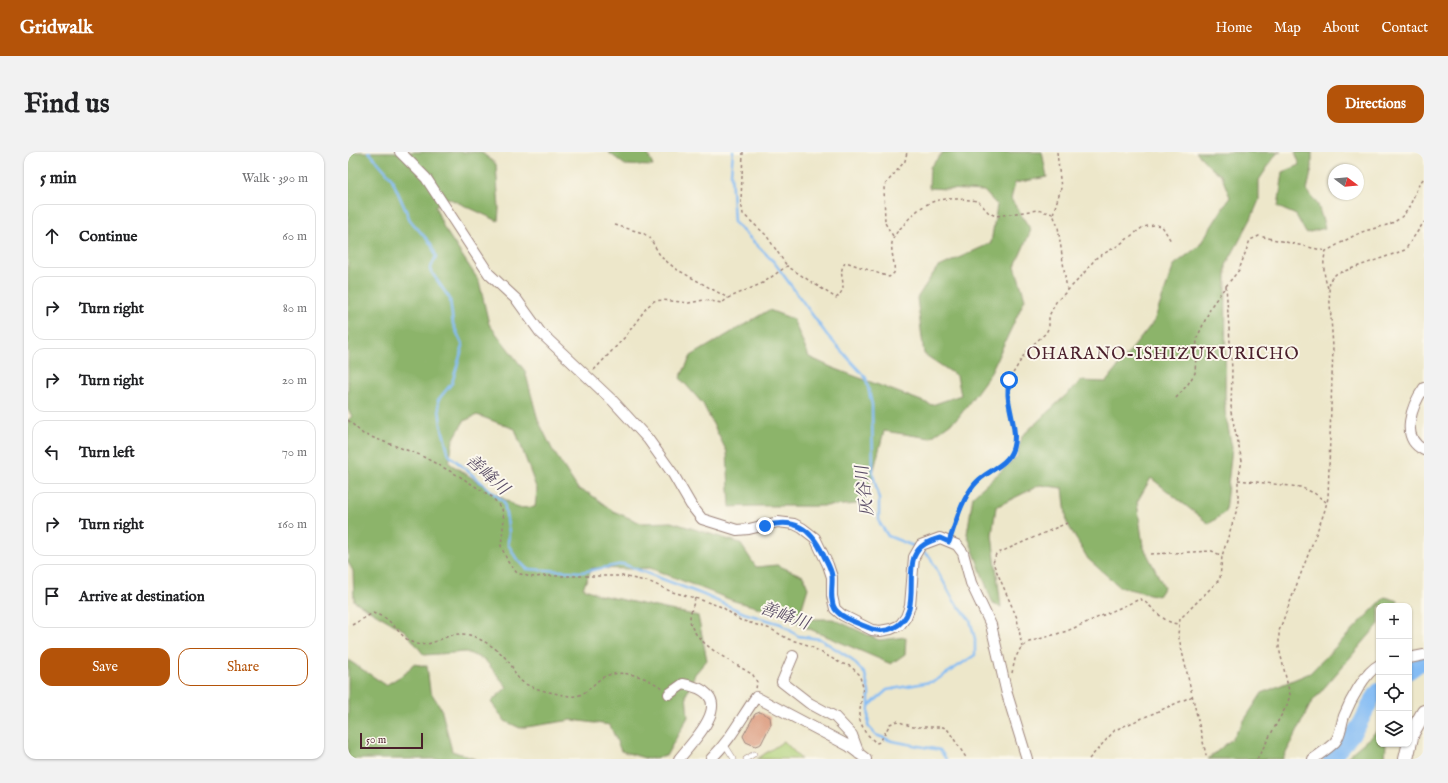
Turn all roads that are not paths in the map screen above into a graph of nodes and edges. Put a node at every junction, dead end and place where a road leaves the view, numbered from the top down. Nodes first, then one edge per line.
1 (400, 152) edge
2 (1424, 388) edge
3 (1424, 450) edge
4 (1424, 655) edge
5 (793, 656) dead end
6 (1412, 657) edge
7 (1376, 666) edge
8 (669, 694) road end
9 (1424, 712) edge
10 (725, 745) junction
11 (754, 754) dead end
12 (863, 756) edge
13 (679, 759) edge
14 (711, 759) edge
15 (734, 759) edge
16 (746, 759) edge
17 (1027, 759) edge
18 (1312, 759) edge
19 (1406, 759) edge

1 - 17 street
2 - 3 street
4 - 6 street
5 - 12 street
7 - 18 street
8 - 13 street
9 - 19 main road
10 - 12 street
10 - 14 street
10 - 15 lane
11 - 16 lane

